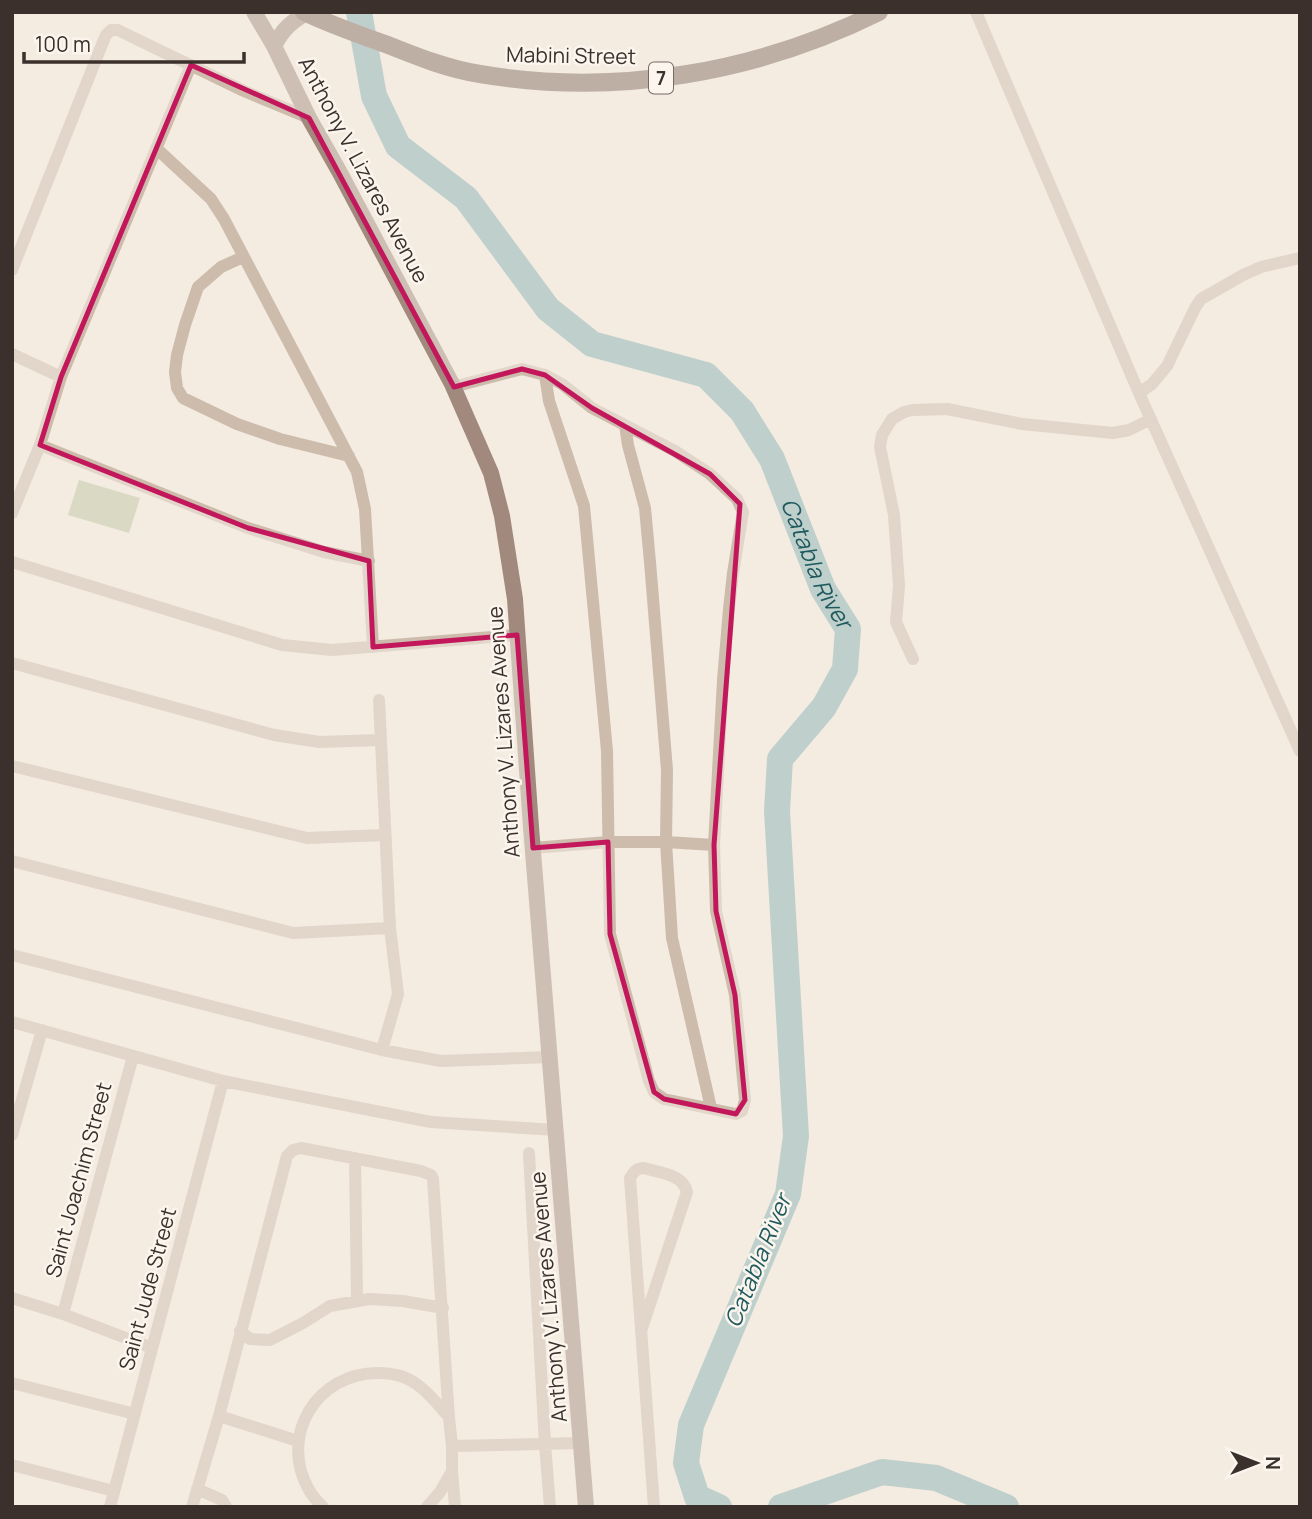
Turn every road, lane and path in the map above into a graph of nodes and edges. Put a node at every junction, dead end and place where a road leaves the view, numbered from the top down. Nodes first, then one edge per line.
1 (254, 12) edge
2 (879, 12) edge
3 (976, 12) edge
4 (305, 13) edge
5 (274, 46) junction
6 (191, 65) junction
7 (309, 118) junction
8 (156, 148) junction
9 (243, 257) junction
10 (1300, 258) edge
11 (12, 270) edge
12 (12, 354) edge
13 (545, 375) junction
14 (61, 377) junction
15 (453, 387) junction
16 (1139, 393) junction
17 (1151, 419) junction
18 (625, 425) junction
19 (40, 444) junction
20 (349, 456) junction
21 (12, 513) edge
22 (369, 561) junction
23 (12, 562) edge
24 (517, 635) junction
25 (373, 647) junction
26 (914, 659) dead end
27 (12, 663) edge
28 (379, 700) dead end
29 (380, 740) junction
30 (1300, 751) edge
31 (12, 766) edge
32 (385, 835) junction
33 (608, 842) junction
34 (666, 842) junction
35 (714, 845) junction
36 (533, 848) junction
37 (12, 861) edge
38 (390, 929) junction
39 (12, 956) edge
40 (12, 1022) edge
41 (42, 1030) junction
42 (382, 1050) junction
43 (133, 1056) junction
44 (550, 1056) junction
45 (223, 1081) junction
46 (711, 1108) junction
47 (556, 1130) junction
48 (12, 1135) edge
49 (529, 1153) dead end
50 (355, 1158) junction
51 (12, 1298) edge
52 (357, 1301) junction
53 (443, 1308) junction
54 (62, 1314) junction
55 (240, 1331) junction
56 (641, 1331) junction
57 (152, 1348) junction
58 (12, 1383) edge
59 (135, 1414) junction
60 (219, 1416) junction
61 (449, 1418) junction
62 (298, 1441) junction
63 (581, 1443) junction
64 (545, 1444) junction
65 (452, 1446) junction
66 (12, 1465) edge
67 (452, 1471) junction
68 (197, 1489) junction
69 (114, 1491) junction
70 (110, 1507) edge
71 (192, 1507) edge
72 (226, 1507) edge
73 (323, 1507) edge
74 (427, 1507) edge
75 (455, 1507) edge
76 (550, 1507) edge
77 (586, 1507) edge
78 (654, 1507) edge

1 - 5 main road, Anthony V. Lizares Avenue
2 - 4 main road, Mabini Street / 7
3 - 16 street
4 - 5 main road
5 - 7 main road, Anthony V. Lizares Avenue
6 - 7 street
6 - 8 street
6 - 11 street
7 - 15 main road, Anthony V. Lizares Avenue
8 - 9 street
8 - 14 street
9 - 20 street
9 - 20 street
10 - 16 street
12 - 14 street
13 - 15 street
13 - 18 street
13 - 33 street
14 - 19 street
15 - 24 main road, Anthony V. Lizares Avenue
16 - 17 street
17 - 26 street
17 - 30 street
18 - 34 street
18 - 35 street
19 - 21 street
19 - 22 street
20 - 22 street
22 - 25 street
23 - 25 street
24 - 25 street
24 - 36 main road, Anthony V. Lizares Avenue
27 - 29 street
28 - 29 street
29 - 32 street
31 - 32 street
32 - 38 street
33 - 34 street
33 - 36 street
33 - 46 street
34 - 35 street
34 - 46 street
35 - 46 street
36 - 44 main road, Anthony V. Lizares Avenue
37 - 38 street
38 - 42 street
39 - 42 street
40 - 41 street
41 - 43 street
41 - 48 street
42 - 44 street
43 - 45 street
43 - 54 street, Saint Joachim Street
44 - 47 main road, Anthony V. Lizares Avenue
45 - 47 street
45 - 57 street, Saint Jude Street
47 - 63 main road, Anthony V. Lizares Avenue
49 - 64 street
50 - 52 street
50 - 53 street
50 - 55 street
51 - 54 street
52 - 53 street
52 - 55 street
53 - 61 street
54 - 57 street
55 - 60 street
56 - 56 street
56 - 78 street
57 - 59 street, Saint Jude Street
58 - 59 street
59 - 69 street, Saint Jude Street
60 - 62 street
60 - 68 street
61 - 62 street
61 - 65 street
62 - 73 street
63 - 64 street
63 - 77 main road, Anthony V. Lizares Avenue
64 - 65 street
64 - 76 street
65 - 67 street
66 - 69 street
67 - 74 street
67 - 75 street
68 - 71 street
68 - 72 street
69 - 70 street, Saint Jude Street

